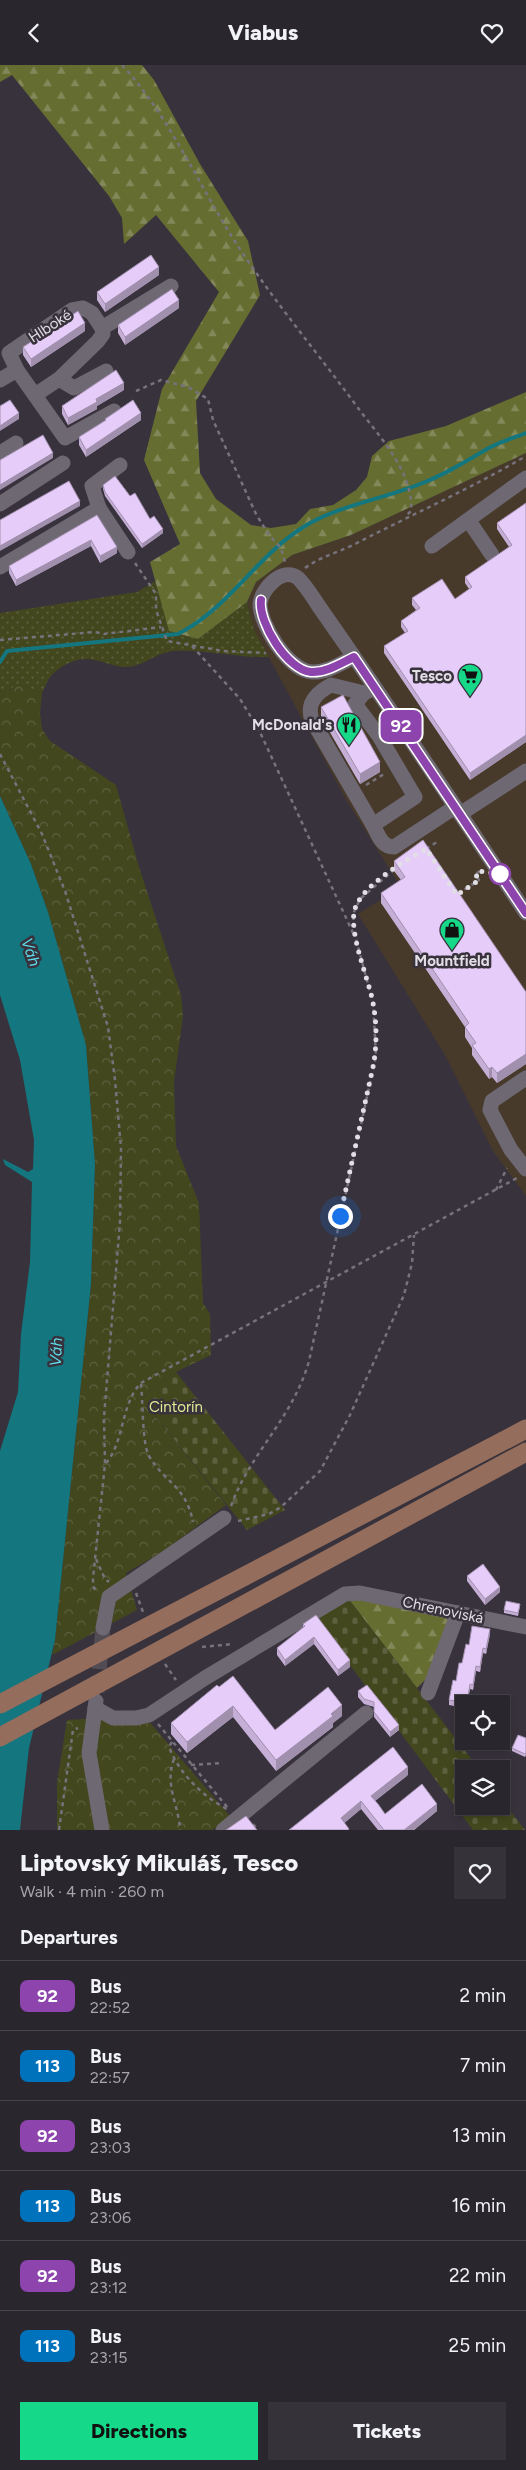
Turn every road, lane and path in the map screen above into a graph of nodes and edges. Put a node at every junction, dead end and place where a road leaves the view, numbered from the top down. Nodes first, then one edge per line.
1 (122, 65) edge
2 (171, 286) dead end
3 (102, 329) junction
4 (17, 370) junction
5 (106, 371) dead end
6 (59, 379) junction
7 (0, 380) edge
8 (136, 391) dead end
9 (35, 395) junction
10 (114, 411) edge
11 (16, 443) dead end
12 (0, 453) edge
13 (526, 456) edge
14 (63, 463) dead end
15 (120, 465) dead end
16 (526, 478) edge
17 (0, 504) edge
18 (99, 508) junction
19 (405, 517) junction
20 (469, 521) junction
21 (432, 546) dead end
22 (281, 549) dead end
23 (128, 552) joint
24 (492, 555) dead end
25 (0, 567) edge
26 (294, 576) junction
27 (161, 627) junction
28 (0, 640) edge
29 (192, 646) junction
30 (282, 651) junction
31 (354, 657) junction
32 (370, 691) junction
33 (0, 754) edge
34 (381, 768) edge
35 (526, 771) edge
36 (353, 792) junction
37 (458, 811) junction
38 (373, 825) junction
39 (437, 842) dead end
40 (431, 857) edge
41 (401, 865) edge
42 (479, 871) dead end
43 (452, 888) edge
44 (457, 895) junction
45 (461, 901) edge
46 (526, 913) edge
47 (356, 939) junction
48 (526, 1078) edge
49 (511, 1150) junction
50 (522, 1173) edge
51 (495, 1191) junction
52 (414, 1235) junction
53 (327, 1282) junction
54 (141, 1383) junction
55 (526, 1429) edge
56 (526, 1452) edge
57 (105, 1464) junction
58 (221, 1520) junction
59 (192, 1541) junction
60 (95, 1557) junction
61 (128, 1588) junction
62 (109, 1597) junction
63 (458, 1613) junction
64 (146, 1620) junction
65 (526, 1627) edge
66 (103, 1629) tunnel mouth
67 (236, 1644) dead end
68 (199, 1647) dead end
69 (162, 1654) junction
70 (183, 1692) junction
71 (428, 1693) dead end
72 (0, 1704) edge
73 (151, 1713) junction
74 (366, 1713) dead end
75 (92, 1724) junction
76 (0, 1737) edge
77 (172, 1742) junction
78 (174, 1759) junction
79 (221, 1763) dead end
80 (191, 1765) junction
81 (59, 1830) edge
82 (102, 1830) edge
83 (180, 1830) edge
84 (223, 1830) edge

1 - 19 path
2 - 3 street
3 - 4 street, Hlboké
3 - 6 street
4 - 7 street
4 - 9 street, Hlboké
5 - 6 street
6 - 9 street
8 - 22 path
9 - 10 street, Hlboké
11 - 12 street
13 - 19 path
14 - 17 street
15 - 18 street
16 - 20 street
18 - 23 street
18 - 25 street
19 - 26 path
20 - 21 street
20 - 24 street
23 - 27 path
26 - 30 street
26 - 31 street
27 - 28 path
27 - 29 path
29 - 30 path
29 - 47 path
30 - 31 street
31 - 32 street
32 - 36 street
32 - 37 street
32 - 38 street
33 - 57 path
34 - 36 path
35 - 37 street
36 - 38 street
37 - 38 street
37 - 46 street
39 - 40 path
41 - 47 path
42 - 44 path
43 - 44 path
44 - 45 path
47 - 53 path
48 - 49 street
49 - 50 street
49 - 51 path
50 - 51 path
51 - 52 path
52 - 53 path
52 - 58 path
53 - 54 path
53 - 58 path
54 - 57 path
54 - 59 path
55 - 64 main road
56 - 69 main road
57 - 60 path
58 - 59 street
59 - 61 street
60 - 61 path
60 - 62 path
61 - 62 street
61 - 64 path
62 - 66 street
63 - 65 street, Chrenoviská
63 - 70 street, Chrenoviská
63 - 71 street
64 - 72 main road
67 - 68 path
69 - 70 path
69 - 76 main road
70 - 73 street
73 - 75 street
73 - 77 path
74 - 84 street
75 - 81 path
75 - 82 street
77 - 78 path
77 - 80 path
78 - 80 path
78 - 83 path
79 - 80 path

